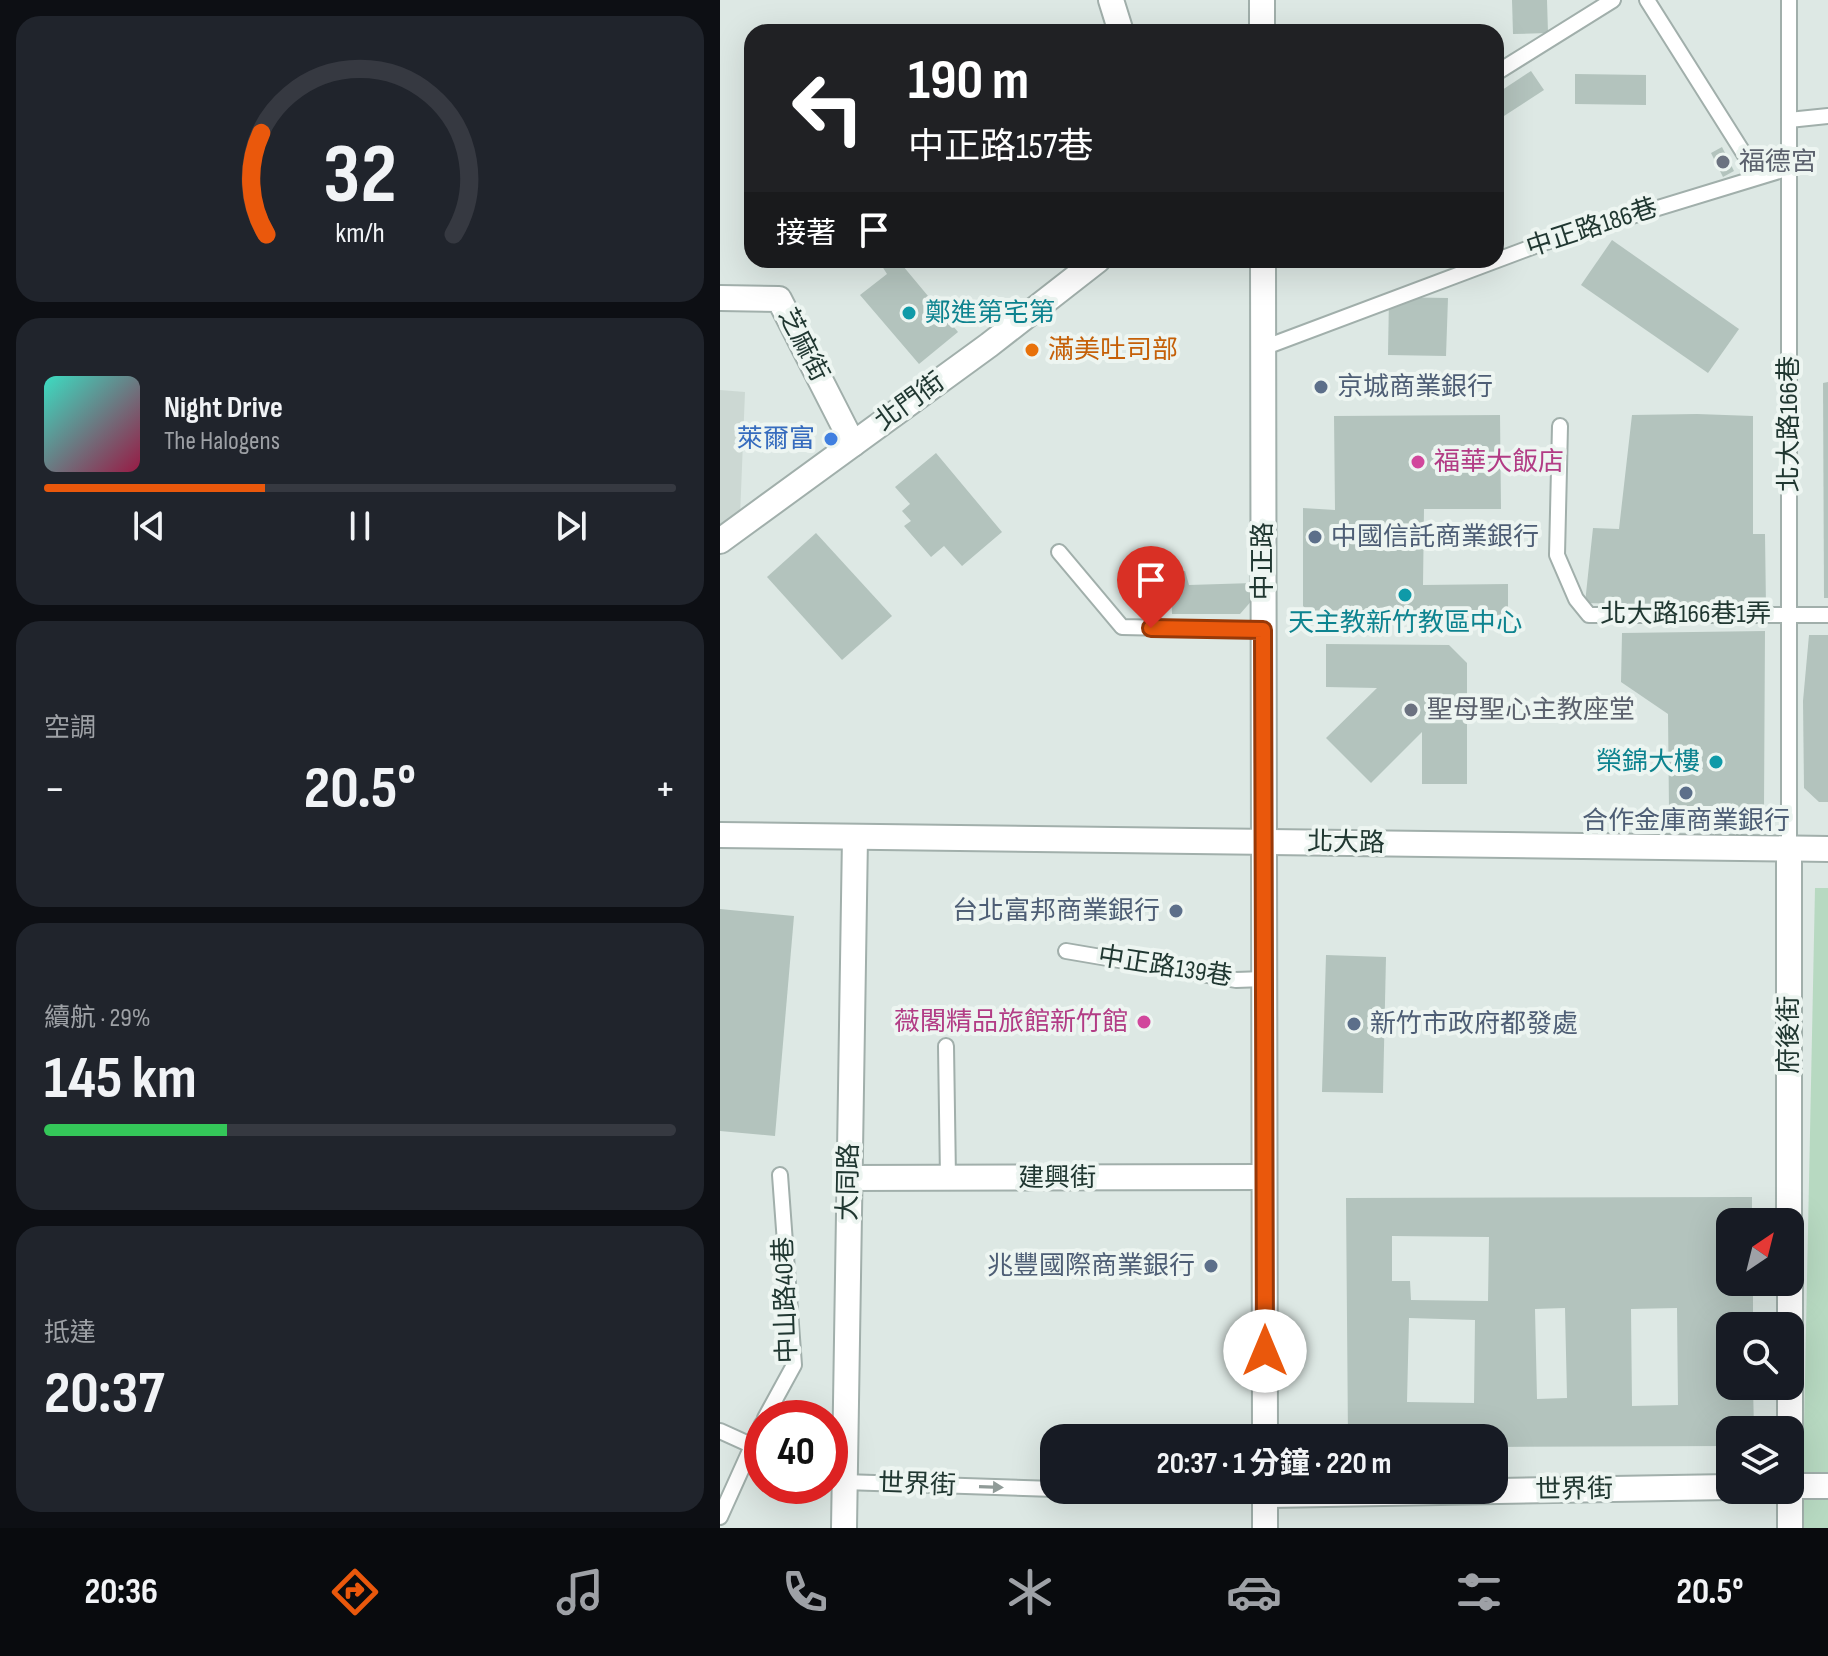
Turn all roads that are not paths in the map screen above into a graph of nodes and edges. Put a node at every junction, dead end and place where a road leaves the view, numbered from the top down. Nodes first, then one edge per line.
1 (1111, 0) edge
2 (1262, 0) edge
3 (1613, 0) edge
4 (1647, 0) edge
5 (1789, 0) edge
6 (1118, 24) edge
7 (1262, 24) edge
8 (1504, 68) edge
9 (1828, 116) edge
10 (1789, 120) junction
11 (1789, 168) junction
12 (1758, 176) junction
13 (1504, 258) edge
14 (1088, 268) edge
15 (1263, 268) edge
16 (1476, 268) edge
17 (720, 298) edge
18 (1263, 348) junction
19 (1560, 426) dead end
20 (853, 444) junction
21 (720, 541) edge
22 (1059, 552) dead end
23 (1789, 614) junction
24 (1828, 615) edge
25 (1263, 630) junction
26 (720, 835) edge
27 (855, 837) junction
28 (1264, 842) junction
29 (1789, 849) junction
30 (1828, 849) edge
31 (1066, 951) dead end
32 (1264, 979) junction
33 (946, 1046) dead end
34 (780, 1175) dead end
35 (1264, 1177) junction
36 (849, 1178) junction
37 (948, 1178) junction
38 (1789, 1208) edge
39 (775, 1400) edge
40 (840, 1400) edge
41 (1265, 1424) edge
42 (720, 1431) edge
43 (744, 1442) edge
44 (744, 1471) edge
45 (848, 1480) edge
46 (1804, 1486) edge
47 (1828, 1486) edge
48 (1716, 1487) edge
49 (1040, 1488) edge
50 (1508, 1490) edge
51 (840, 1504) edge
52 (1265, 1504) edge
53 (1790, 1504) edge
54 (720, 1517) edge
55 (844, 1528) edge
56 (1265, 1528) edge
57 (1790, 1528) edge

1 - 6 street
2 - 7 street
3 - 8 lane
4 - 12 lane
5 - 10 lane, 北大路166巷
9 - 10 lane
10 - 11 lane, 北大路166巷
11 - 12 lane, 中正路186巷
11 - 23 lane, 北大路166巷
12 - 13 lane, 中正路186巷
14 - 20 street, 北門街
15 - 18 street, 中正路
16 - 18 lane, 中正路186巷
17 - 20 street, 芝麻街
18 - 25 street, 中正路
19 - 23 lane, 北大路166巷1弄
20 - 21 street, 北門街
22 - 25 lane
23 - 24 lane
23 - 29 lane, 北大路166巷
25 - 28 street, 中正路
26 - 27 street, 北大路
27 - 28 street, 北大路
27 - 36 street, 大同路
28 - 29 street, 北大路
28 - 32 street, 中正路
29 - 30 street, 北大路
29 - 38 street, 府後街
31 - 32 lane, 中正路139巷
32 - 35 street, 中正路
33 - 37 lane
34 - 39 lane, 中山路40巷
35 - 37 street, 建興街
35 - 41 street, 中正路
36 - 37 street, 建興街
36 - 40 street, 大同路
42 - 43 lane
44 - 54 lane
45 -> 49 lane, 世界街
46 - 47 street
48 - 50 street, 世界街
51 - 55 street, 大同路
52 - 56 street
53 - 57 street

